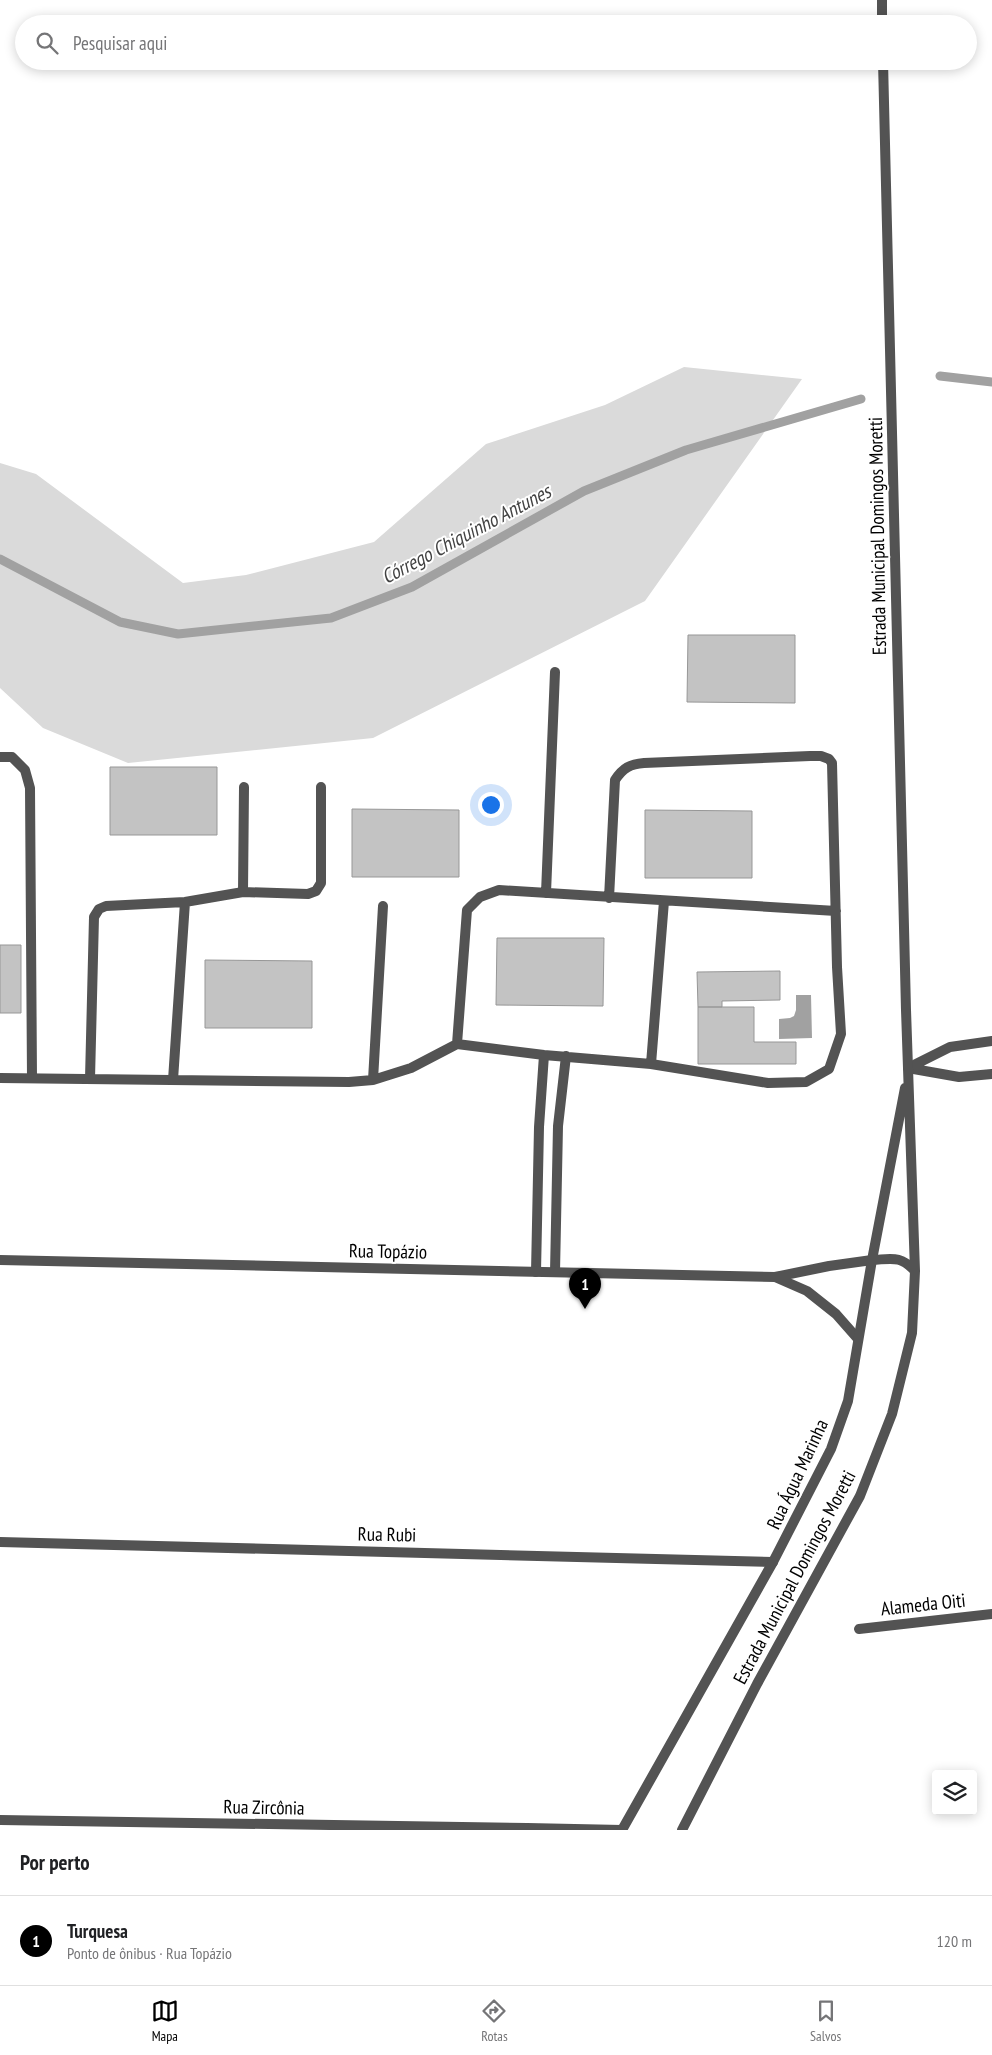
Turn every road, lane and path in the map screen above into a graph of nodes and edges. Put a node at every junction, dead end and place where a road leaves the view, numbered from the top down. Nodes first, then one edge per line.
1 (882, 0) edge
2 (882, 15) edge
3 (883, 70) edge
4 (554, 672) dead end
5 (0, 757) edge
6 (244, 787) dead end
7 (321, 787) dead end
8 (243, 892) junction
9 (546, 893) junction
10 (609, 898) junction
11 (664, 901) junction
12 (185, 902) junction
13 (383, 906) dead end
14 (836, 911) junction
15 (992, 1041) edge
16 (457, 1044) junction
17 (544, 1055) junction
18 (566, 1056) junction
19 (651, 1064) junction
20 (908, 1068) junction
21 (992, 1074) edge
22 (0, 1078) edge
23 (32, 1078) junction
24 (90, 1079) junction
25 (173, 1080) junction
26 (373, 1080) junction
27 (0, 1260) edge
28 (872, 1260) junction
29 (915, 1271) junction
30 (536, 1272) junction
31 (555, 1272) junction
32 (775, 1276) junction
33 (858, 1339) junction
34 (0, 1542) edge
35 (773, 1562) junction
36 (992, 1614) edge
37 (859, 1629) dead end
38 (0, 1820) edge
39 (308, 1827) edge
40 (528, 1829) edge
41 (622, 1830) edge
42 (682, 1830) edge

1 - 2 street
3 - 20 street, Estrada Municipal Domingos Moretti
4 - 9 street
5 - 23 street
6 - 8 street
7 - 8 street
8 - 12 street
9 - 10 street
9 - 16 street
10 - 11 street
10 - 14 street
11 - 14 street
11 - 19 street
12 - 24 street
12 - 25 street
13 - 26 street
14 - 19 street
15 - 20 street
16 - 17 street
16 - 26 street
17 - 18 street
17 - 30 street
18 - 19 street
18 - 31 street
20 - 21 street
20 - 28 street, Rua Água Marinha
20 - 29 street, Estrada Municipal Domingos Moretti
22 - 23 street
23 - 24 street
24 - 25 street
25 - 26 street
27 - 30 street, Rua Topázio
28 - 29 street
28 - 32 street
28 - 33 street, Rua Água Marinha
29 - 42 street, Estrada Municipal Domingos Moretti
30 - 31 street, Rua Topázio
31 - 32 street, Rua Topázio
32 - 33 street
33 - 35 street, Rua Água Marinha
34 - 35 street, Rua Rubi
35 - 41 street, Rua Água Marinha
36 - 37 street, Alameda Oiti
38 - 39 street, Rua Zircônia
39 - 40 street, Rua Zircônia
40 - 41 street, Rua Zircônia

